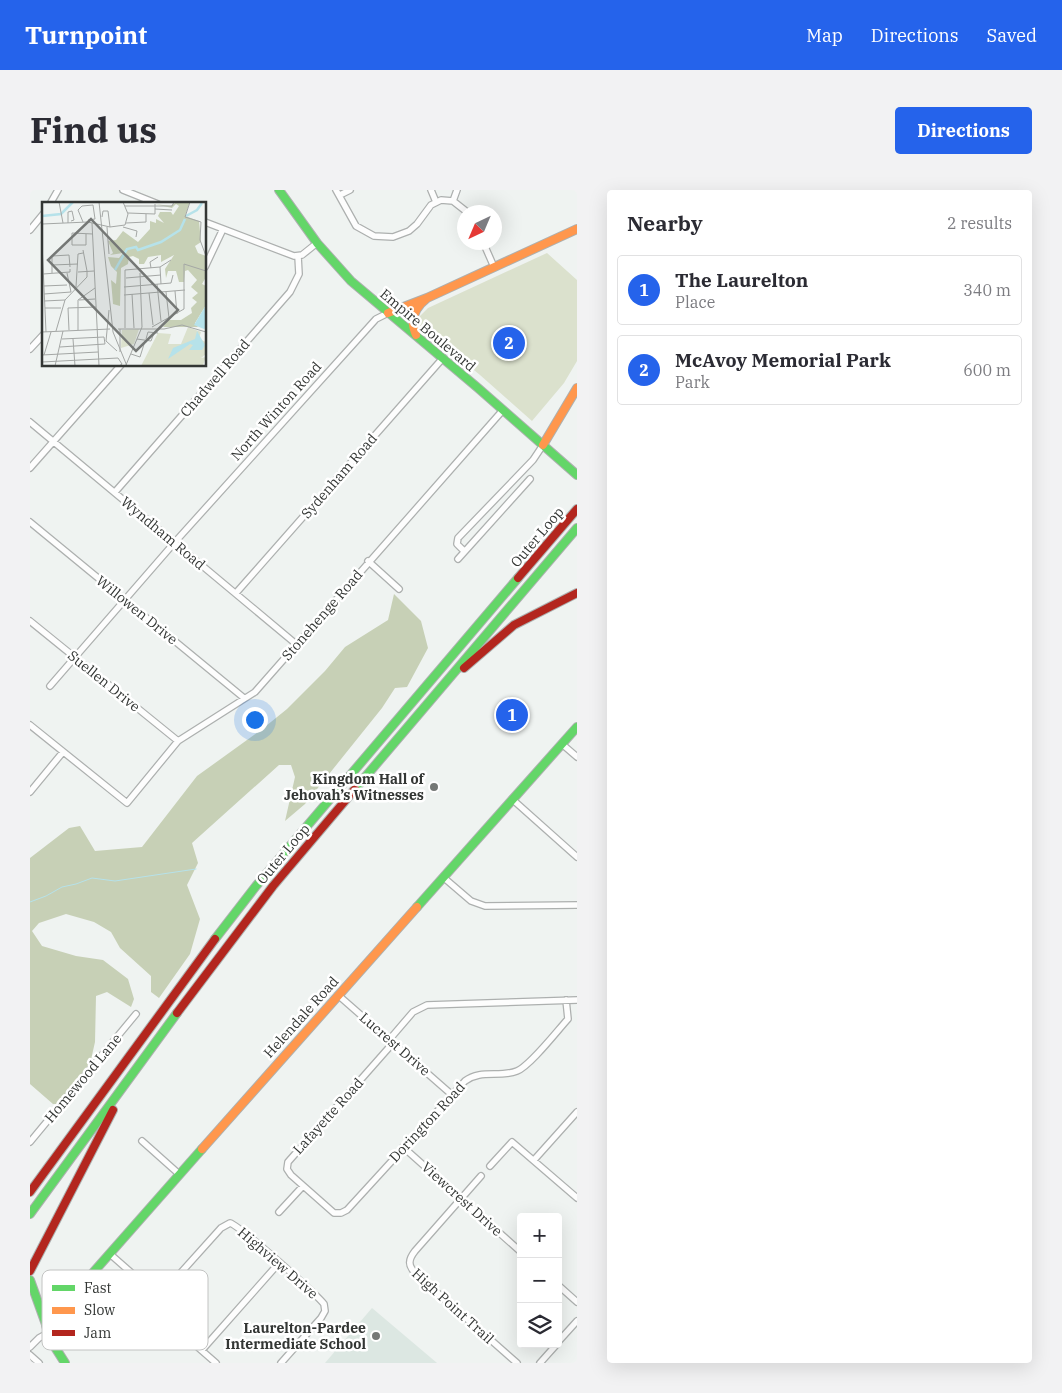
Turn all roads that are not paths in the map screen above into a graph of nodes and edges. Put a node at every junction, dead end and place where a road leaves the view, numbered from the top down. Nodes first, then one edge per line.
1 (58, 190) edge
2 (123, 190) edge
3 (279, 190) edge
4 (350, 190) edge
5 (431, 190) edge
6 (457, 190) edge
7 (338, 193) edge
8 (144, 201) edge
9 (453, 201) junction
10 (51, 202) edge
11 (436, 202) junction
12 (458, 205) edge
13 (42, 215) edge
14 (206, 222) edge
15 (223, 229) junction
16 (577, 229) edge
17 (30, 230) edge
18 (316, 243) junction
19 (487, 250) edge
20 (298, 256) junction
21 (206, 265) edge
22 (494, 267) junction
23 (427, 298) junction
24 (388, 313) junction
25 (42, 336) edge
26 (419, 339) junction
27 (30, 349) edge
28 (442, 358) junction
29 (120, 366) edge
30 (577, 388) edge
31 (503, 410) junction
32 (30, 422) edge
33 (54, 442) junction
34 (543, 445) junction
35 (30, 468) edge
36 (520, 474) junction
37 (577, 475) edge
38 (115, 492) junction
39 (577, 509) edge
40 (30, 522) edge
41 (577, 528) edge
42 (175, 542) junction
43 (464, 551) junction
44 (458, 558) dead end
45 (368, 561) junction
46 (399, 588) dead end
47 (236, 593) junction
48 (577, 593) edge
49 (125, 600) junction
50 (30, 621) edge
51 (296, 644) junction
52 (74, 657) junction
53 (50, 686) dead end
54 (434, 696) junction
55 (244, 698) junction
56 (30, 725) edge
57 (577, 727) edge
58 (178, 741) junction
59 (562, 744) junction
60 (63, 752) junction
61 (577, 757) edge
62 (30, 792) edge
63 (512, 799) junction
64 (577, 857) edge
65 (442, 877) junction
66 (577, 904) edge
67 (338, 994) junction
68 (566, 1000) junction
69 (577, 1000) edge
70 (136, 1014) dead end
71 (159, 1037) junction
72 (391, 1042) junction
73 (452, 1094) junction
74 (577, 1112) edge
75 (142, 1141) dead end
76 (30, 1142) edge
77 (403, 1147) junction
78 (534, 1160) junction
79 (490, 1166) dead end
80 (179, 1174) junction
81 (481, 1176) dead end
82 (303, 1186) junction
83 (30, 1192) edge
84 (577, 1198) edge
85 (461, 1199) junction
86 (280, 1212) dead end
87 (30, 1214) edge
88 (517, 1248) edge
89 (110, 1254) junction
90 (279, 1263) junction
91 (97, 1270) edge
92 (128, 1270) edge
93 (184, 1270) edge
94 (30, 1271) edge
95 (30, 1280) edge
96 (562, 1289) edge
97 (577, 1302) edge
98 (42, 1313) edge
99 (577, 1321) edge
100 (42, 1335) edge
101 (562, 1338) edge
102 (208, 1343) edge
103 (30, 1347) edge
104 (553, 1348) edge
105 (56, 1350) edge
106 (202, 1350) edge
107 (30, 1355) edge
108 (39, 1363) edge
109 (65, 1363) edge
110 (216, 1363) edge
111 (281, 1363) edge
112 (517, 1363) edge
113 (540, 1363) edge

1 - 10 street
2 - 8 street
3 - 18 main road, Empire Boulevard
4 - 7 street
5 - 11 street
6 - 9 street
7 - 11 street
9 - 11 street
9 - 12 street
13 - 17 street
14 - 15 street
15 - 20 street
15 - 21 street
16 - 22 main road, North Winton Road
18 - 20 street
18 - 24 main road, Empire Boulevard
19 - 22 street
20 - 38 street, Chadwell Road
22 - 23 main road, North Winton Road
23 - 24 main road, North Winton Road
23 - 26 main road
24 - 26 main road, Empire Boulevard
24 - 42 street, North Winton Road
25 - 27 street
26 - 28 main road, Empire Boulevard
28 - 31 main road, Empire Boulevard
28 - 47 street, Sydenham Road
29 - 33 street
30 - 34 main road
31 - 34 main road, Empire Boulevard
31 - 45 street, Stonehenge Road
32 - 33 street, Wyndham Road
33 - 35 street
33 - 38 street, Wyndham Road
34 - 36 street
34 - 37 main road, Empire Boulevard
36 - 43 street
36 - 43 street
38 - 42 street, Wyndham Road
39 - 83 main road, Outer Loop
40 - 49 street, Willowen Drive
41 - 54 main road, Outer Loop
42 - 47 street, Wyndham Road
42 - 49 street, North Winton Road
43 - 44 street
45 - 46 street
45 - 51 street, Stonehenge Road
47 - 51 street, Wyndham Road
48 - 54 main road
49 - 52 street, North Winton Road
49 - 55 street, Willowen Drive
50 - 52 street, Suellen Drive
51 - 55 street, Stonehenge Road
52 - 53 street, North Winton Road
52 - 58 street, Suellen Drive
54 - 71 main road, Outer Loop
55 - 58 street, Stonehenge Road
56 - 60 street
57 - 59 main road, Helendale Road
58 - 60 street, Stonehenge Road
59 - 61 street
59 - 63 main road, Helendale Road
60 - 62 street
63 - 64 street
63 - 65 main road, Helendale Road
65 - 66 street
65 - 67 main road, Helendale Road
67 - 72 street, Lucrest Drive
67 - 80 main road, Helendale Road
68 - 69 street, Lafayette Road
68 - 72 street, Lafayette Road
68 - 73 street, Dorington Road
70 - 76 street, Homewood Lane
71 - 87 main road, Outer Loop
71 - 94 main road
72 - 73 street, Lucrest Drive
72 - 82 street, Lafayette Road
73 - 77 street, Dorington Road
74 - 78 street
75 - 80 street
77 - 82 street, Dorington Road
77 - 85 street, Viewcrest Drive
78 - 79 street
78 - 84 street
80 - 89 main road, Helendale Road
81 - 85 street, High Point Trail
82 - 86 street
85 - 88 street, Viewcrest Drive
85 - 112 street, High Point Trail
89 - 91 main road, Helendale Road
89 - 92 street
90 - 93 street, Highview Drive
90 - 102 street
90 - 111 street, Highview Drive
95 - 98 main road
96 - 97 street
99 - 101 street
100 - 103 street
104 - 113 street
105 - 109 main road
106 - 110 street
107 - 108 street

